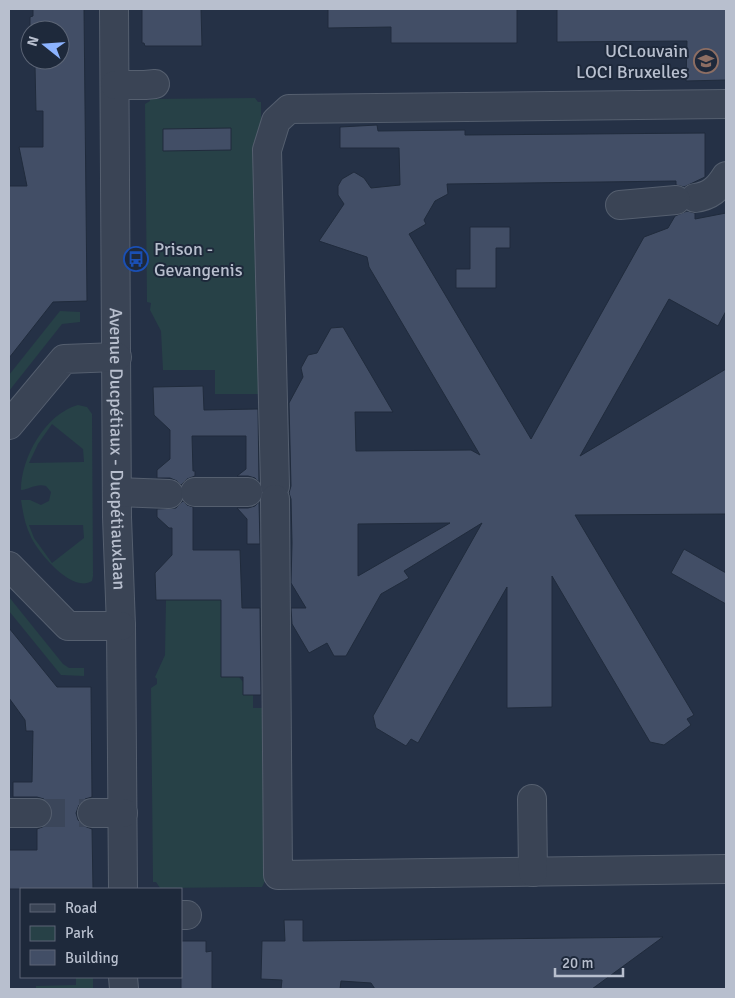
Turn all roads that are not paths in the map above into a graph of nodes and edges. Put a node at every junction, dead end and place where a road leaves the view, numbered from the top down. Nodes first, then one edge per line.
1 (114, 9) edge
2 (155, 84) dead end
3 (115, 85) junction
4 (726, 104) edge
5 (726, 176) edge
6 (620, 205) dead end
7 (117, 357) junction
8 (9, 425) edge
9 (117, 492) junction
10 (248, 492) dead end
11 (9, 566) edge
12 (121, 626) junction
13 (532, 799) dead end
14 (9, 813) edge
15 (37, 813) tunnel mouth
16 (92, 813) tunnel mouth
17 (123, 813) junction
18 (726, 869) edge
19 (533, 872) junction
20 (123, 888) edge

1 - 3 street, Avenue Ducpétiaux - Ducpétiauxlaan
2 - 3 street
3 - 7 street, Avenue Ducpétiaux - Ducpétiauxlaan
4 - 19 street
5 - 6 street
7 - 8 street
7 - 9 street, Avenue Ducpétiaux - Ducpétiauxlaan
9 - 10 street
9 - 12 street, Avenue Ducpétiaux - Ducpétiauxlaan
11 - 12 street
12 - 17 street, Avenue Ducpétiaux - Ducpétiauxlaan
13 - 19 street
14 - 15 street
16 - 17 street
17 - 20 street, Avenue Ducpétiaux - Ducpétiauxlaan
18 - 19 street

